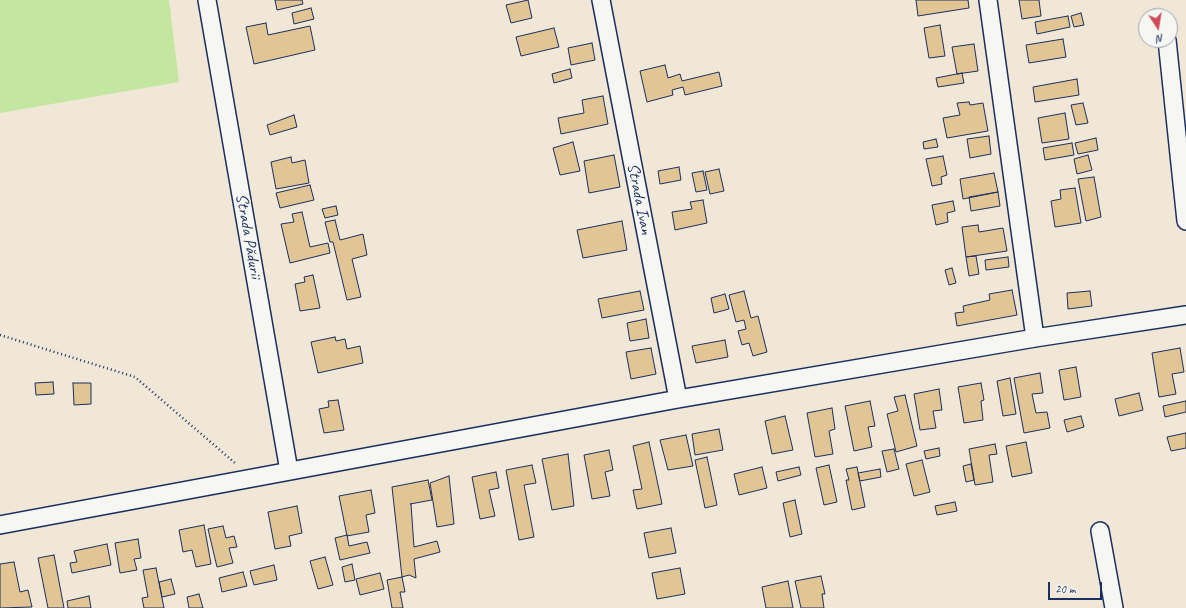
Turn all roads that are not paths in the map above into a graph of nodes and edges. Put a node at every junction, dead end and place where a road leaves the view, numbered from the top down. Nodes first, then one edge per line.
1 (207, 0) edge
2 (601, 0) edge
3 (988, 0) edge
4 (1168, 48) edge
5 (1186, 221) edge
6 (1186, 315) edge
7 (1035, 338) junction
8 (678, 399) junction
9 (289, 471) junction
10 (0, 525) edge
11 (1100, 531) dead end
12 (1114, 608) edge

1 - 9 street, Strada Pădurii
2 - 8 street, Strada Ivan
3 - 7 street
4 - 5 street
6 - 7 street
7 - 8 street
8 - 9 street
9 - 10 street
11 - 12 street

